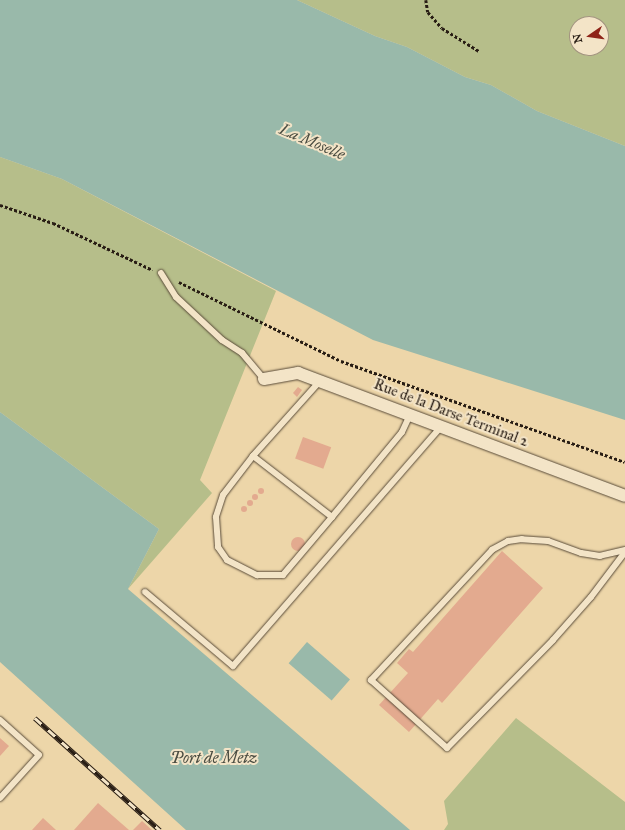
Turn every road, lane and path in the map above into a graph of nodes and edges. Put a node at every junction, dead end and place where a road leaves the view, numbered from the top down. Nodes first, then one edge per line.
1 (426, 0) edge
2 (478, 51) dead end
3 (0, 205) edge
4 (161, 273) junction
5 (264, 379) joint
6 (320, 381) junction
7 (410, 415) junction
8 (441, 427) junction
9 (254, 456) junction
10 (625, 462) edge
11 (625, 496) edge
12 (332, 517) junction
13 (625, 551) edge
14 (145, 592) dead end
15 (0, 720) edge
16 (0, 798) edge

1 - 2 path
3 - 4 path
4 - 5 lane
4 - 10 path
5 - 6 street, Rue de la Darse Terminal 2
6 - 7 street, Rue de la Darse Terminal 2
6 - 9 lane
7 - 8 street, Rue de la Darse Terminal 2
7 - 12 lane
8 - 11 street, Rue de la Darse Terminal 2
8 - 14 lane
9 - 12 lane
9 - 12 lane
13 - 13 lane
15 - 16 lane

